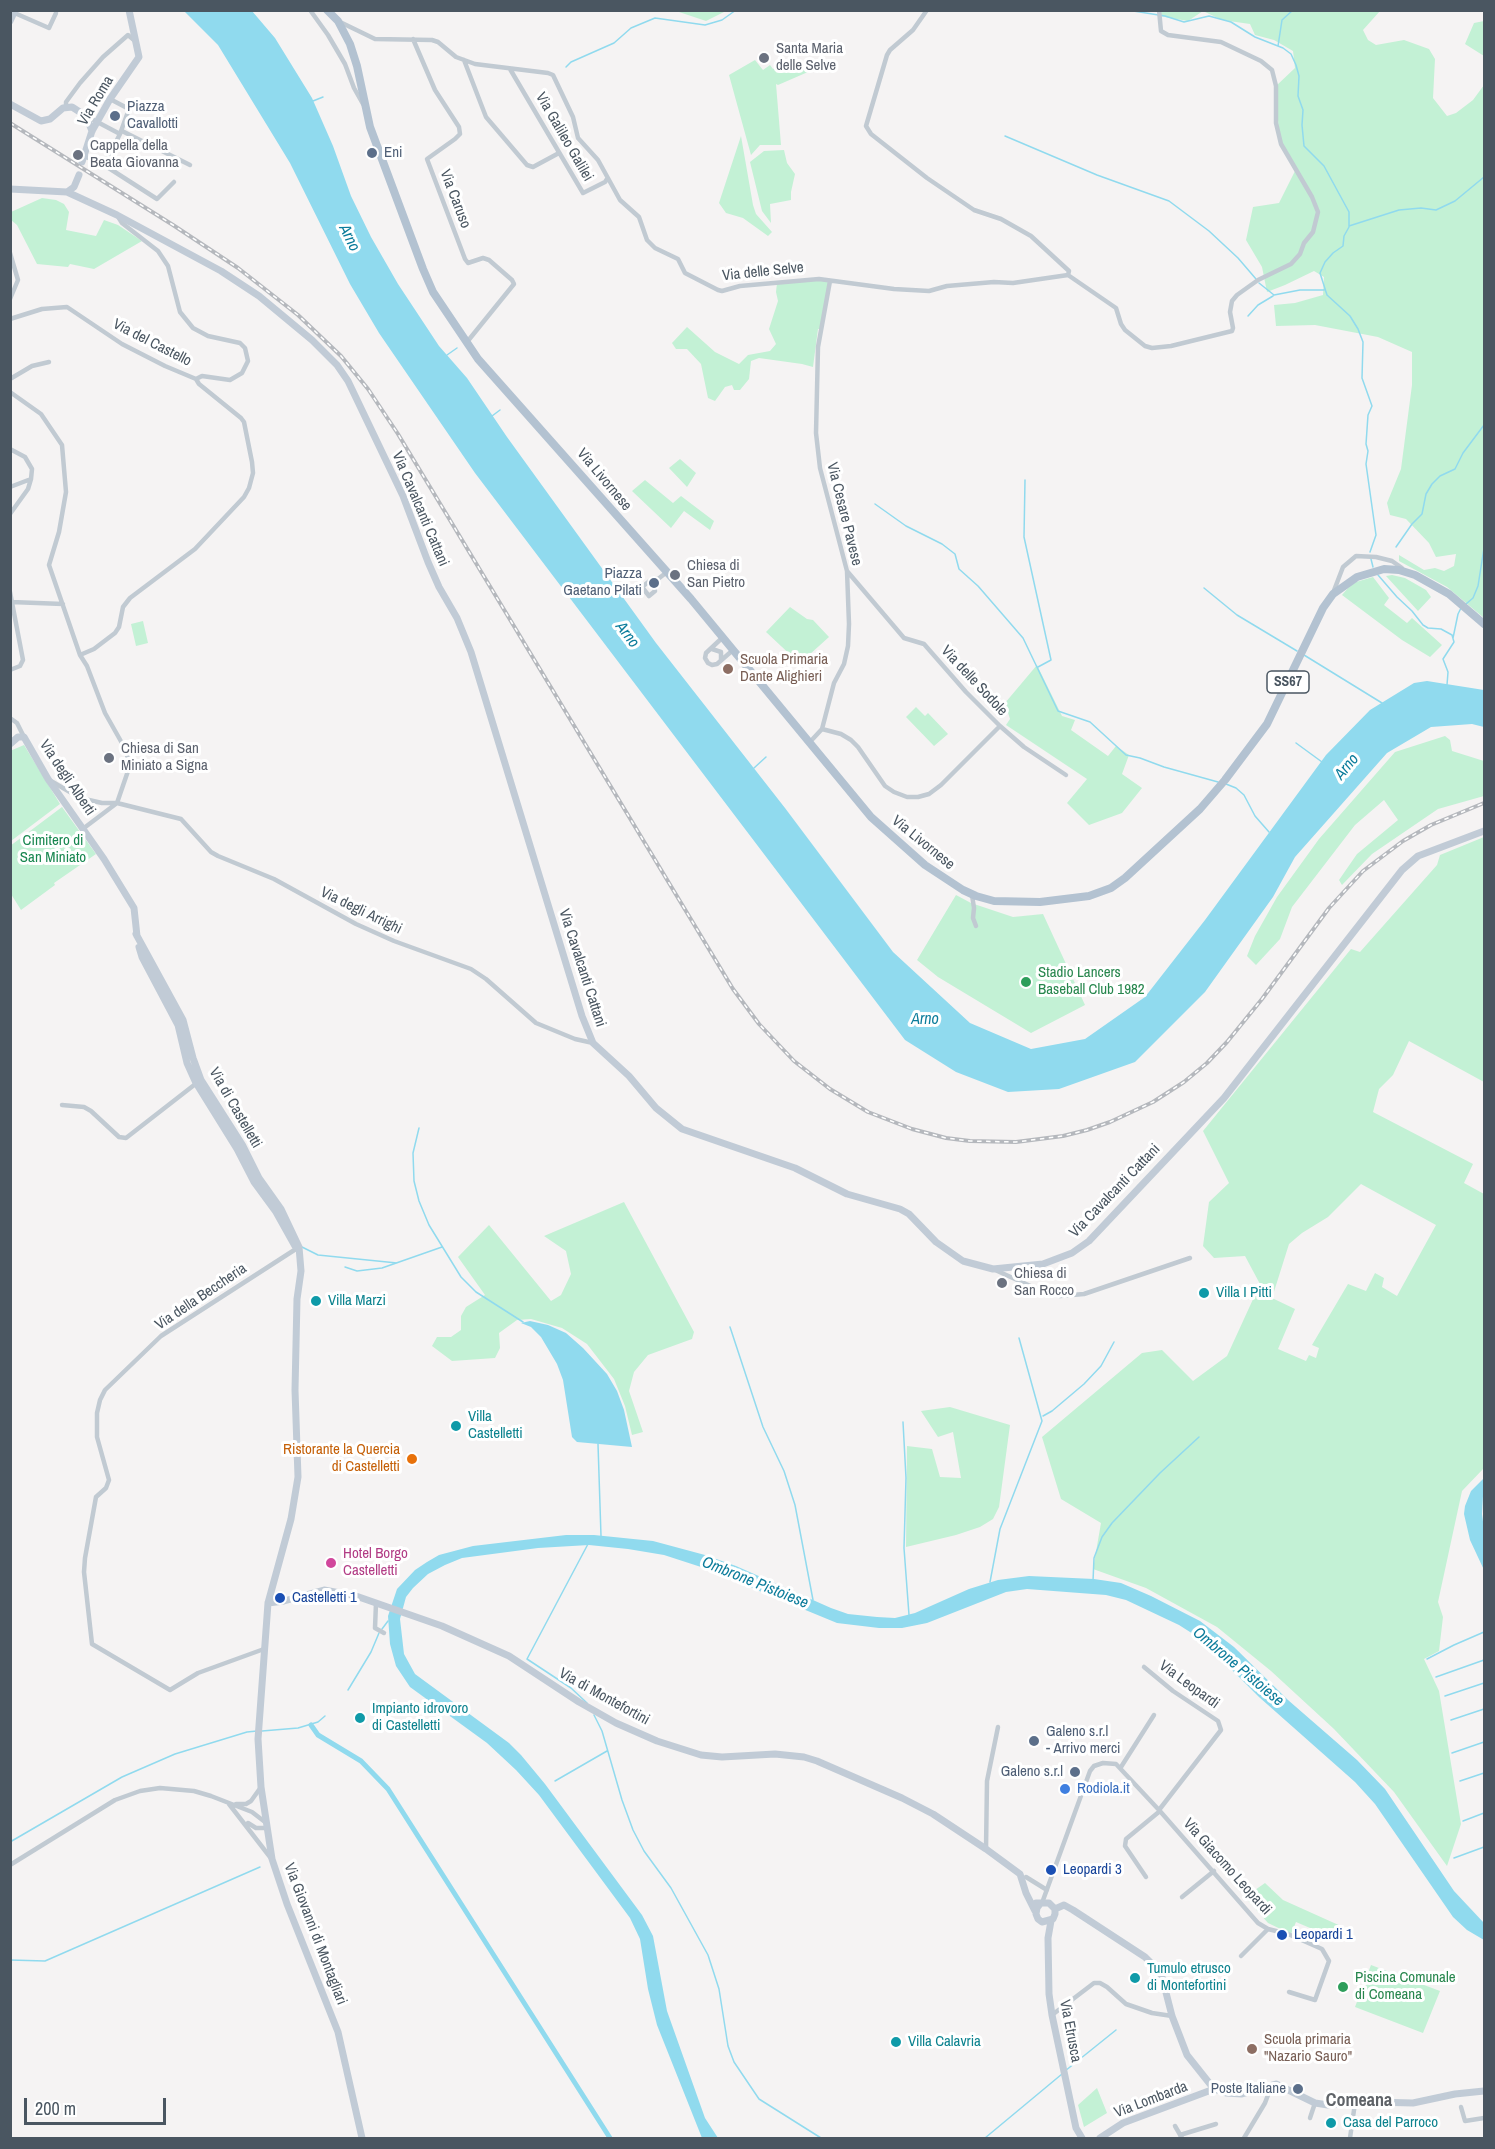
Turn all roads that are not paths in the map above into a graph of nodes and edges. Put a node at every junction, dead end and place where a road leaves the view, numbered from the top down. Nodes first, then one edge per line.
1 (129, 10) edge
2 (310, 10) edge
3 (327, 10) edge
4 (927, 10) edge
5 (1159, 10) edge
6 (14, 11) edge
7 (56, 13) dead end
8 (10, 21) edge
9 (338, 21) junction
10 (413, 39) junction
11 (136, 42) junction
12 (464, 60) junction
13 (510, 69) junction
14 (110, 99) junction
15 (10, 104) edge
16 (66, 107) junction
17 (366, 110) junction
18 (86, 116) junction
19 (97, 122) junction
20 (92, 130) junction
21 (121, 133) junction
22 (559, 153) junction
23 (83, 159) joint
24 (104, 165) junction
25 (190, 165) dead end
26 (79, 175) dead end
27 (607, 178) junction
28 (174, 182) dead end
29 (10, 189) edge
30 (67, 192) junction
31 (117, 215) junction
32 (10, 253) edge
33 (1068, 275) junction
34 (830, 281) junction
35 (10, 298) edge
36 (10, 319) edge
37 (466, 342) junction
38 (49, 362) dead end
39 (10, 379) edge
40 (196, 379) junction
41 (10, 392) edge
42 (10, 448) edge
43 (31, 479) junction
44 (10, 487) edge
45 (10, 514) edge
46 (847, 571) junction
47 (667, 572) junction
48 (1409, 573) junction
49 (658, 579) dead end
50 (10, 592) edge
51 (1333, 594) junction
52 (12, 602) edge
53 (63, 604) junction
54 (1485, 624) edge
55 (722, 638) junction
56 (733, 650) junction
57 (708, 651) junction
58 (80, 655) junction
59 (720, 662) junction
60 (10, 670) edge
61 (10, 718) edge
62 (1000, 726) junction
63 (822, 729) junction
64 (25, 740) junction
65 (809, 743) junction
66 (10, 744) edge
67 (1066, 775) dead end
68 (48, 779) junction
69 (117, 802) junction
70 (84, 828) junction
71 (1485, 831) edge
72 (972, 895) junction
73 (985, 899) junction
74 (975, 908) junction
75 (976, 926) dead end
76 (593, 1043) junction
77 (198, 1082) junction
78 (62, 1105) dead end
79 (297, 1248) junction
80 (1191, 1258) dead end
81 (993, 1269) junction
82 (268, 1603) junction
83 (380, 1604) junction
84 (384, 1633) dead end
85 (264, 1649) junction
86 (1144, 1667) dead end
87 (1154, 1715) dead end
88 (998, 1726) dead end
89 (1121, 1767) junction
90 (261, 1787) junction
91 (228, 1802) junction
92 (1160, 1811) junction
93 (243, 1820) junction
94 (266, 1825) junction
95 (986, 1849) junction
96 (272, 1859) junction
97 (10, 1864) edge
98 (1214, 1871) junction
99 (1026, 1877) dead end
100 (1146, 1877) dead end
101 (1047, 1890) junction
102 (1182, 1897) dead end
103 (1029, 1899) junction
104 (1046, 1905) junction
105 (1035, 1911) junction
106 (1047, 1921) junction
107 (1268, 1929) junction
108 (1241, 1956) dead end
109 (1289, 1992) dead end
110 (1052, 2015) junction
111 (1172, 2016) junction
112 (1272, 2084) junction
113 (1214, 2090) junction
114 (1485, 2091) edge
115 (1315, 2103) junction
116 (1355, 2103) junction
117 (1461, 2107) dead end
118 (1310, 2118) dead end
119 (1485, 2118) edge
120 (1215, 2124) dead end
121 (1176, 2126) dead end
122 (1076, 2128) junction
123 (1181, 2137) edge
124 (1350, 2138) edge
125 (362, 2139) edge
126 (1074, 2139) edge
127 (1082, 2139) edge
128 (1100, 2139) edge
129 (1244, 2139) edge

1 - 11 street
2 - 17 street
3 - 9 main road, Via Livornese
4 - 33 street
5 - 33 street
6 - 7 street
6 - 8 street
9 - 10 street, Via delle Selve
9 - 17 main road, Via Livornese
10 - 12 street, Via delle Selve
10 - 37 street, Via Caruso
11 - 14 street, Via Roma
11 - 16 street
12 - 13 street, Via delle Selve
12 - 22 street
13 - 22 street, Via Galileo Galilei
13 - 27 street, Via delle Selve
14 - 19 street, Via Roma
14 - 21 street
15 - 16 street
16 - 18 street
17 - 37 main road, Via Livornese
18 - 19 street
18 - 20 street
19 - 20 street, Via Roma
19 - 21 street
20 - 23 street, Via Roma
21 - 24 street
21 - 25 street
22 - 27 street, Via Galileo Galilei
23 - 24 street
24 - 28 street
26 - 30 street
27 - 34 street, Via delle Selve
29 - 30 street
30 - 31 street, Via Cavalcanti Cattani
31 - 40 street, Via del Castello
31 - 76 street, Via Cavalcanti Cattani
32 - 35 street
33 - 34 street, Via delle Selve
34 - 46 street, Via Cesare Pavese
36 - 40 street, Via del Castello
37 - 47 main road, Via Livornese
38 - 39 street
40 - 58 street
41 - 53 street
42 - 43 street
43 - 44 street
43 - 45 street
46 - 62 street, Via delle Sodole
46 - 63 street, Via Cesare Pavese
47 - 49 street
47 - 55 main road, Via Livornese
48 - 51 main road, Via Livornese / SS67
48 - 51 street
48 - 54 main road, Via Livornese / SS67
50 - 52 street
51 - 73 main road, Via Livornese / SS67
52 - 53 street
52 - 60 street
53 - 58 street
55 - 56 main road, Via Livornese
55 - 57 street
56 - 59 street
56 - 65 main road, Via Livornese
57 - 59 street
57 - 59 street
58 - 69 street
61 - 64 street, Via degli Alberti
62 - 63 street
62 - 67 street, Via delle Sodole
63 - 65 street, Via Cesare Pavese
64 - 66 street
64 - 68 street, Via degli Alberti
65 - 72 main road, Via Livornese
68 - 69 street, Via degli Arrighi
68 - 70 street, Via degli Alberti
69 - 70 street
69 - 76 street, Via degli Arrighi
70 - 77 street, Via di Castelletti
71 - 81 street, Via Cavalcanti Cattani
72 - 73 main road, Via Livornese
72 - 74 street
73 - 74 street
74 - 75 street
76 - 81 street, Via Cavalcanti Cattani
77 - 78 street
77 - 79 street, Via di Castelletti
79 - 82 street, Via di Castelletti
79 - 85 street, Via della Beccheria
80 - 81 street
82 - 83 street
82 - 85 street, Via Giovanni di Montagliari
83 - 84 street
83 - 95 street, Via di Montefortini
85 - 90 street, Via Giovanni di Montagliari
86 - 92 street, Via Leopardi
87 - 89 street
88 - 95 street
89 - 92 street, Via Giacomo Leopardi
89 - 101 street
90 - 91 street
90 - 94 street, Via Giovanni di Montagliari
91 - 93 street
91 - 94 street
91 - 97 street
92 - 98 street, Via Giacomo Leopardi
92 - 100 street
93 - 94 street
93 - 96 street
94 - 96 street, Via Giovanni di Montagliari
95 - 103 street, Via di Montefortini
96 - 125 street, Via Giovanni di Montagliari
98 - 102 street
98 - 107 street, Via Giacomo Leopardi
99 - 101 street
101 - 104 street
103 - 104 street
103 - 105 street, Via di Montefortini
104 - 105 street
104 - 106 street
104 - 111 street
105 - 106 street, Via di Montefortini
106 - 110 street, Via Etrusca
107 - 108 street
107 - 109 street, Via Giacomo Leopardi
110 - 111 street
110 - 122 street, Via Etrusca
111 - 113 street
112 - 113 street
112 - 115 street
112 - 129 street
113 - 128 street, Via Lombarda
114 - 116 street
115 - 116 street
115 - 118 street
116 - 124 street
117 - 119 street
120 - 123 street
121 - 123 street
122 - 126 street, Via Etrusca
122 - 127 street, Via Etrusca

